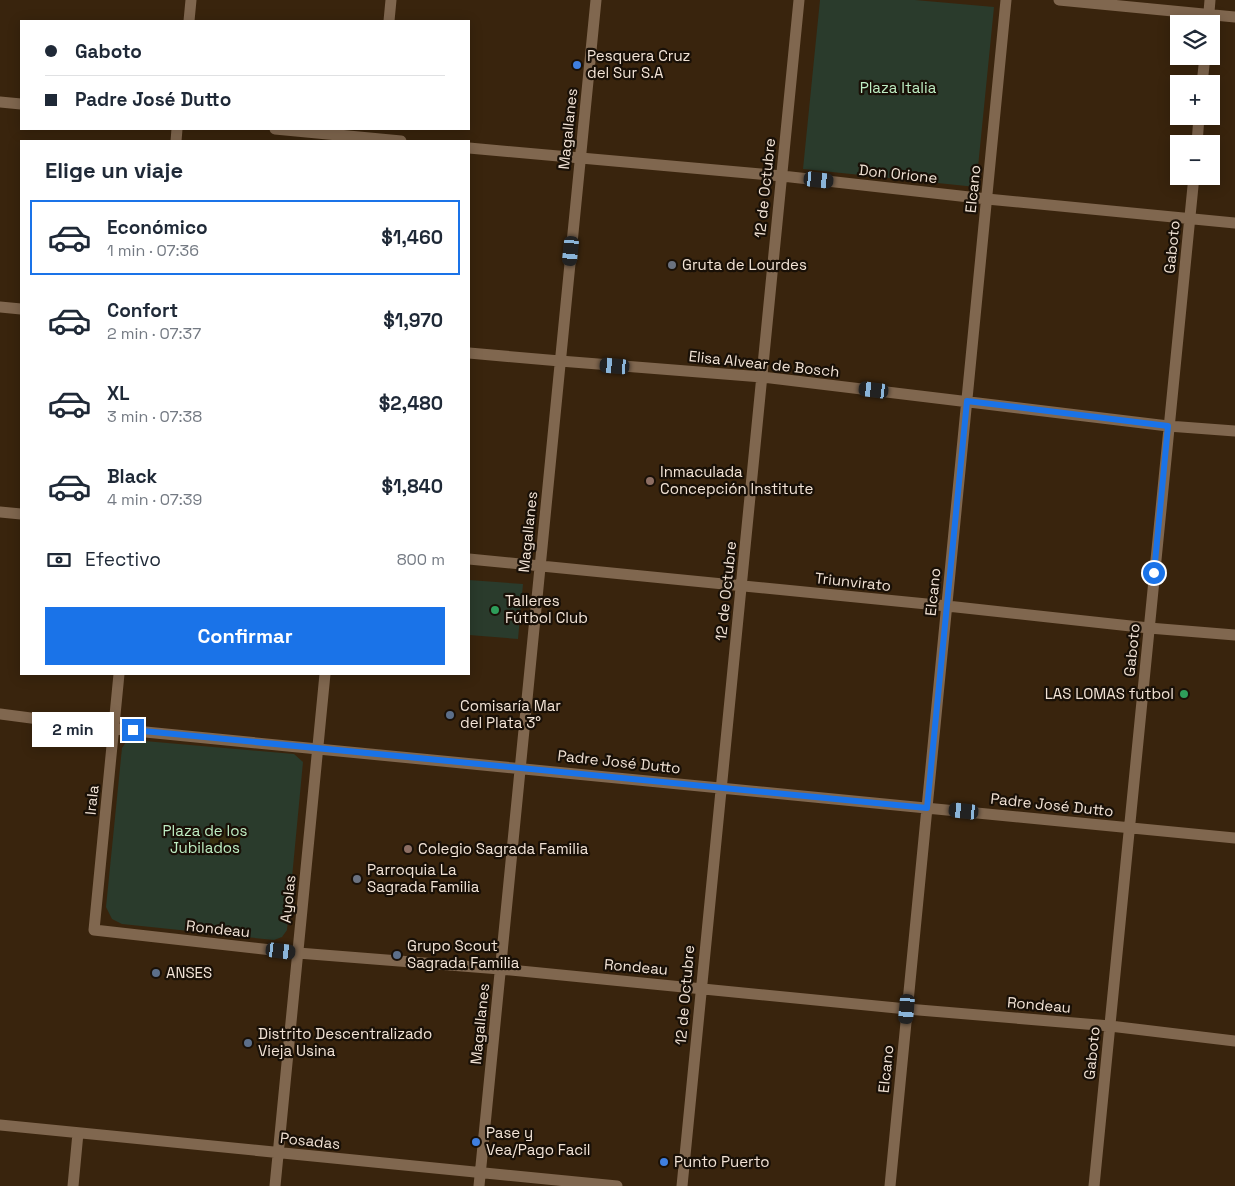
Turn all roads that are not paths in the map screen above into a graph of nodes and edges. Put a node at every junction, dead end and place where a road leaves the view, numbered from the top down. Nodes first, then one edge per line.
1 (191, 0) edge
2 (391, 0) edge
3 (596, 0) edge
4 (799, 0) edge
5 (1006, 0) edge
6 (1060, 0) edge
7 (1210, 0) edge
8 (1183, 15) edge
9 (1208, 15) edge
10 (1235, 17) edge
11 (1220, 18) edge
12 (189, 20) edge
13 (389, 20) edge
14 (0, 102) edge
15 (20, 104) edge
16 (290, 130) edge
17 (378, 136) edge
18 (396, 140) edge
19 (470, 148) edge
20 (580, 159) junction
21 (782, 176) junction
22 (1193, 185) edge
23 (987, 199) junction
24 (1190, 219) junction
25 (1235, 223) edge
26 (0, 307) edge
27 (20, 309) edge
28 (470, 352) edge
29 (560, 361) junction
30 (762, 377) junction
31 (967, 401) junction
32 (1168, 426) junction
33 (1235, 431) edge
34 (0, 512) edge
35 (20, 514) edge
36 (470, 559) edge
37 (540, 566) junction
38 (741, 586) junction
39 (946, 606) junction
40 (1149, 628) junction
41 (1235, 635) edge
42 (119, 675) edge
43 (325, 675) edge
44 (0, 714) edge
45 (115, 728) junction
46 (318, 749) junction
47 (520, 768) junction
48 (720, 787) junction
49 (927, 808) junction
50 (1129, 828) junction
51 (1235, 838) edge
52 (94, 930) joint
53 (298, 953) junction
54 (500, 969) junction
55 (701, 988) junction
56 (907, 1009) junction
57 (1110, 1026) junction
58 (1235, 1042) edge
59 (0, 1125) edge
60 (78, 1133) junction
61 (278, 1152) junction
62 (480, 1172) junction
63 (73, 1186) edge
64 (275, 1186) edge
65 (479, 1186) edge
66 (617, 1186) edge
67 (682, 1186) edge
68 (890, 1186) edge
69 (1094, 1186) edge

1 - 12 street
2 - 13 street
3 - 20 street, Magallanes
4 - 21 street, 12 de Octubre
5 - 23 street, Elcano
6 - 8 street
7 - 9 street
10 - 11 street
14 - 15 street
16 - 17 street
17 - 18 street
19 - 20 street, Don Orione
20 - 21 street, Don Orione
20 - 29 street, Magallanes
21 - 23 street, Don Orione
21 - 30 street, 12 de Octubre
22 - 24 street, Gaboto
23 - 24 street, Don Orione
23 - 31 street, Elcano
24 - 25 street, Don Orione
24 - 32 street, Gaboto
26 - 27 street
28 - 29 street, Elisa Alvear de Bosch
29 - 30 street, Elisa Alvear de Bosch
29 - 37 street, Magallanes
30 - 31 street, Elisa Alvear de Bosch
30 - 38 street, 12 de Octubre
31 - 32 street, Elisa Alvear de Bosch
31 - 39 street, Elcano
32 - 33 street, Elisa Alvear de Bosch
32 - 40 street, Gaboto
34 - 35 street
36 - 37 street, Triunvirato
37 - 38 street, Triunvirato
37 - 47 street, Magallanes
38 - 39 street, Triunvirato
38 - 48 street, 12 de Octubre
39 - 40 street, Triunvirato
39 - 49 street, Elcano
40 - 41 street, Triunvirato
40 - 50 street, Gaboto
42 - 45 street, Irala
43 - 46 street, Ayolas
44 - 45 street, Padre José Dutto
45 - 46 street, Padre José Dutto
45 - 52 street, Irala
46 - 47 street, Padre José Dutto
46 - 53 street, Ayolas
47 - 48 street, Padre José Dutto
47 - 54 street, Magallanes
48 - 49 street, Padre José Dutto
48 - 55 street, 12 de Octubre
49 - 50 street, Padre José Dutto
49 - 56 street, Elcano
50 - 51 street, Padre José Dutto
50 - 57 street, Gaboto
52 - 53 street, Rondeau
53 - 54 street, Rondeau
53 - 61 street, Ayolas
54 - 55 street, Rondeau
54 - 62 street, Magallanes
55 - 56 street, Rondeau
55 - 67 street, 12 de Octubre
56 - 57 street, Rondeau
56 - 68 street, Elcano
57 - 58 street, Rondeau
57 - 69 street, Gaboto
59 - 60 street, Posadas
60 - 61 street, Posadas
60 - 63 street
61 - 62 street, Posadas
61 - 64 street, Ayolas
62 - 65 street, Magallanes
62 - 66 street, Posadas

